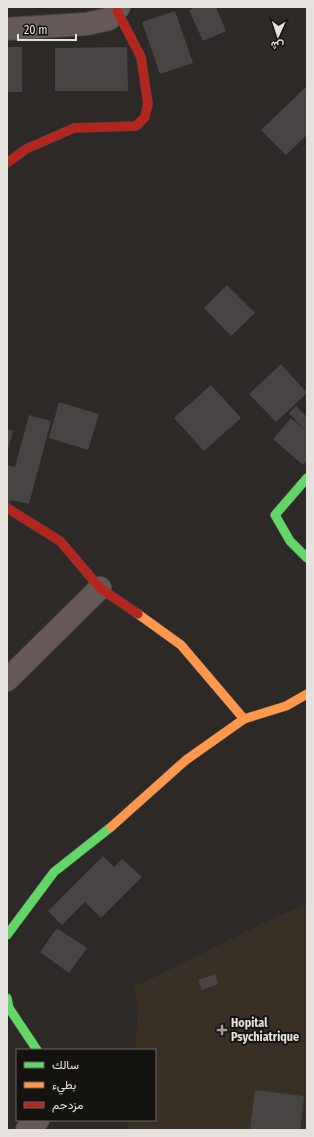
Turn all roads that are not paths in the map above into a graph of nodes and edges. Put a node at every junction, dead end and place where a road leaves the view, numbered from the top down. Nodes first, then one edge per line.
1 (118, 9) edge
2 (7, 29) edge
3 (7, 163) edge
4 (307, 478) edge
5 (7, 508) edge
6 (307, 558) edge
7 (100, 588) junction
8 (7, 680) edge
9 (307, 694) edge
10 (244, 720) junction
11 (7, 935) edge
12 (7, 998) edge
13 (36, 1049) edge
14 (37, 1121) edge
15 (27, 1130) edge

1 - 2 street
1 - 3 street
4 - 6 street
5 - 7 street
7 - 8 street
7 - 10 street
9 - 10 street
10 - 11 street
12 - 13 street
14 - 15 street

